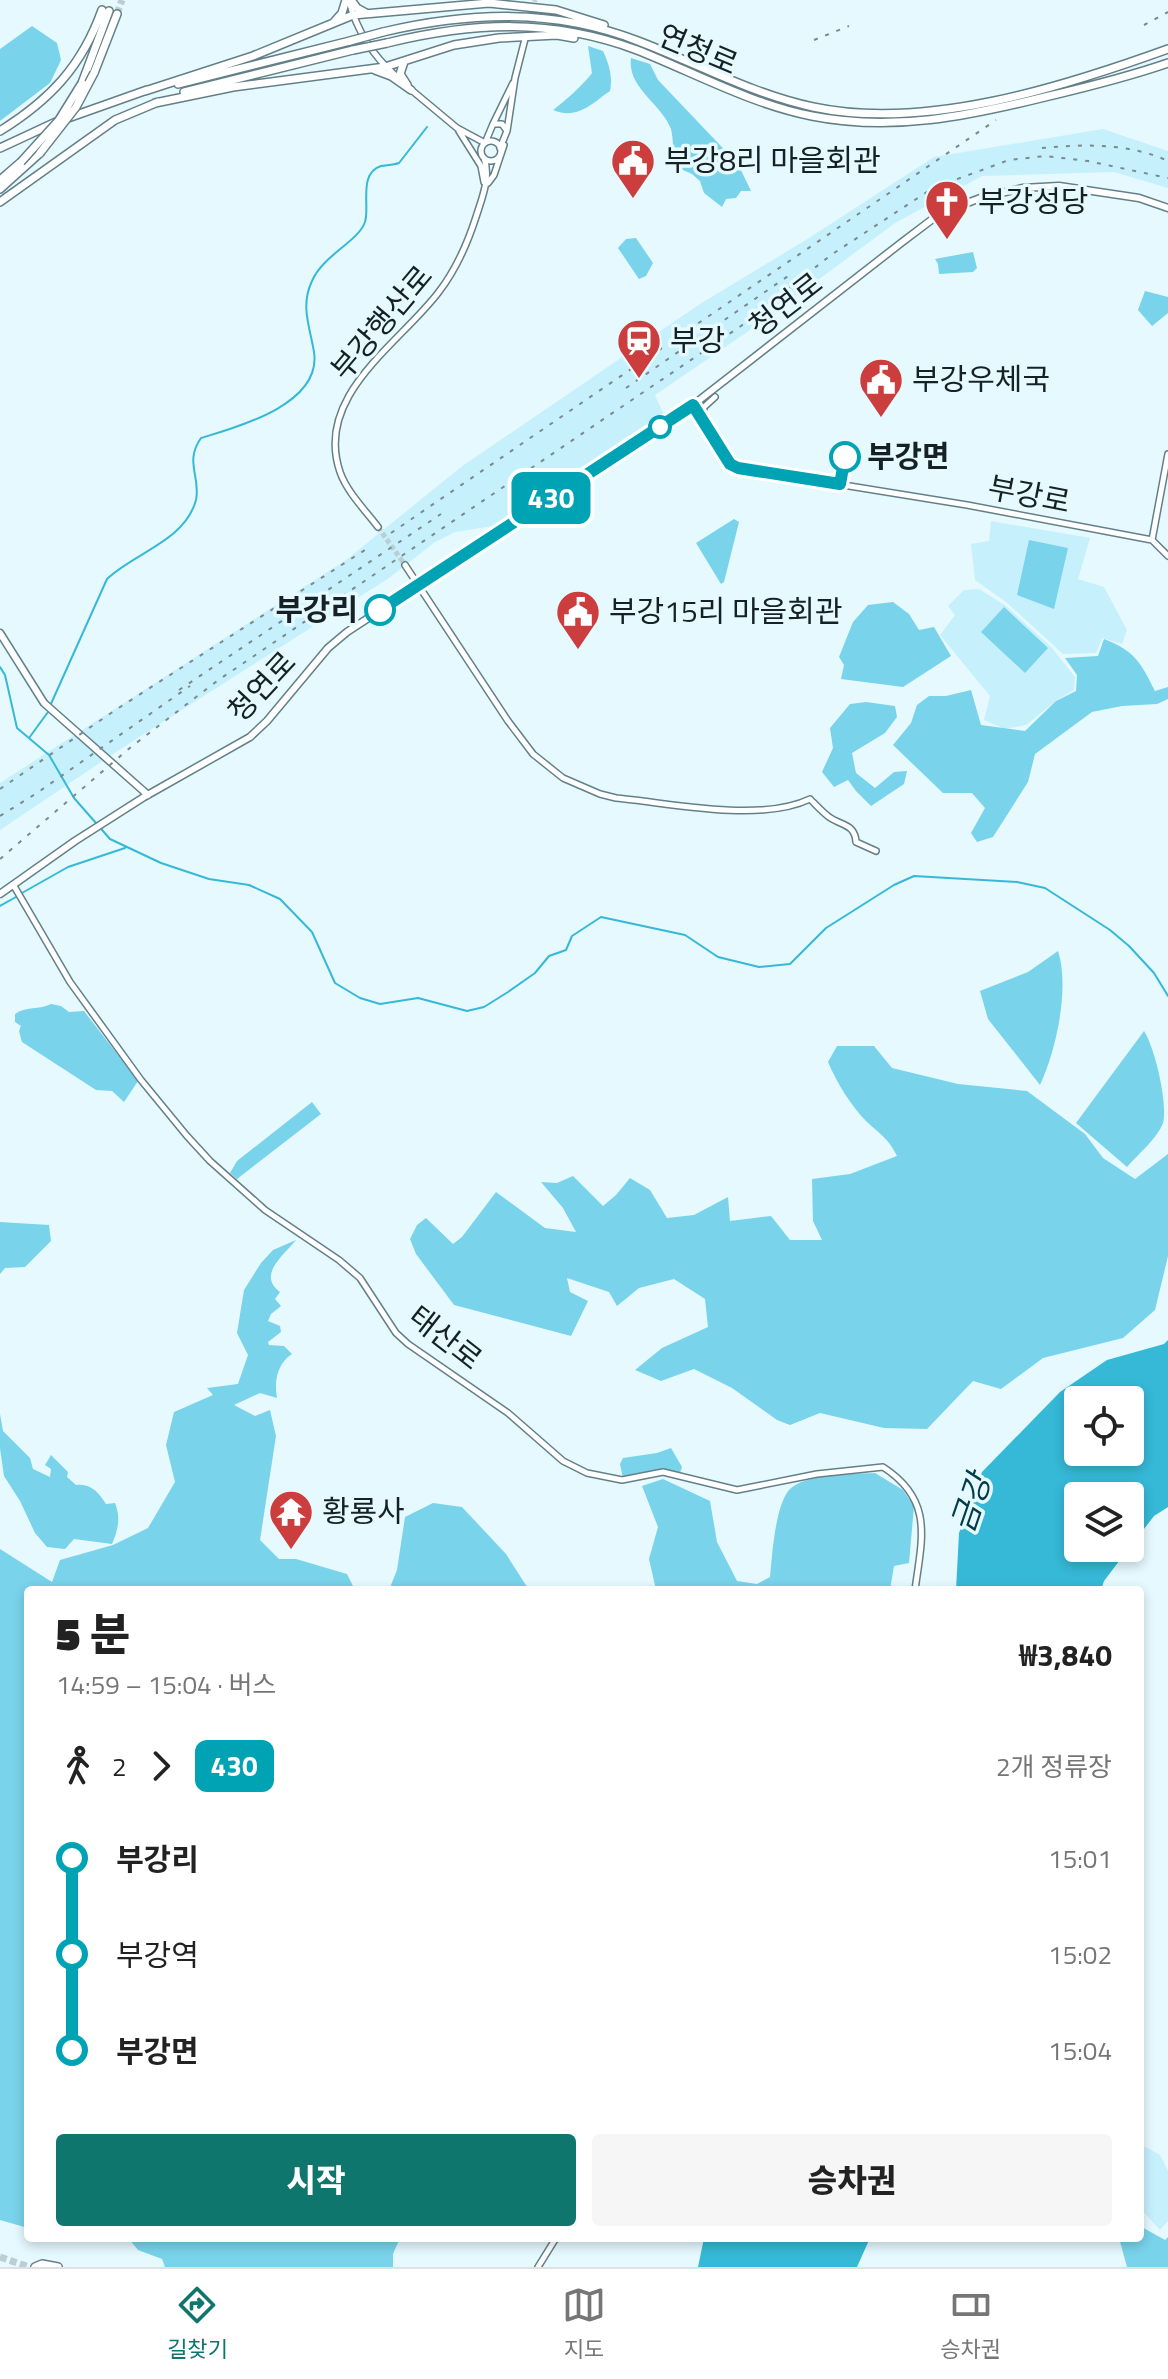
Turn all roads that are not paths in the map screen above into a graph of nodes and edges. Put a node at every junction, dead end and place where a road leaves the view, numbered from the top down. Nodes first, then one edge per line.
1 (349, 0) edge
2 (117, 14) tunnel mouth
3 (372, 14) junction
4 (353, 15) junction
5 (332, 23) junction
6 (525, 39) tunnel mouth
7 (635, 39) junction
8 (1168, 49) edge
9 (636, 50) junction
10 (409, 58) junction
11 (1168, 63) edge
12 (385, 67) junction
13 (365, 69) junction
14 (515, 78) junction
15 (411, 90) junction
16 (145, 91) junction
17 (155, 103) junction
18 (493, 124) junction
19 (459, 130) junction
20 (0, 131) edge
21 (507, 131) junction
22 (489, 132) junction
23 (485, 143) junction
24 (0, 148) edge
25 (500, 148) junction
26 (482, 155) junction
27 (497, 158) junction
28 (0, 180) edge
29 (485, 187) junction
30 (0, 189) edge
31 (0, 205) edge
32 (1168, 208) edge
33 (715, 397) dead end
34 (693, 405) junction
35 (702, 420) junction
36 (1168, 454) edge
37 (378, 527) tunnel mouth
38 (1152, 540) junction
39 (1168, 556) edge
40 (405, 565) tunnel mouth
41 (419, 585) junction
42 (0, 633) edge
43 (146, 796) junction
44 (876, 851) dead end
45 (15, 888) junction
46 (0, 894) edge
47 (915, 1586) edge
48 (554, 2242) edge
49 (35, 2267) edge
50 (58, 2267) edge
51 (538, 2267) edge

1 - 3 highway
1 - 4 street
1 - 5 highway
2 - 30 highway, bridge
3 - 4 highway
3 - 7 highway
4 - 5 highway
4 - 12 street
5 - 16 highway
6 - 14 street
7 - 8 highway, 연청로
7 - 16 highway, 연청로, bridge
9 - 10 highway
9 - 11 highway, 연청로
9 - 17 highway, 연청로, bridge
10 - 12 highway
10 - 15 highway
12 - 13 highway
12 - 15 street
13 - 15 highway
13 - 17 highway
14 - 18 street
14 - 21 street
15 - 19 street
16 - 24 highway, 연청로
17 - 31 highway, 연청로
18 - 21 street
18 - 22 street
19 - 22 street
19 - 23 street
19 - 26 street
19 - 29 street
20 - 28 highway, bridge
21 - 25 street
21 - 29 street
22 - 23 street
23 - 25 street
23 - 26 street
25 - 27 street
26 - 27 street
26 - 29 street
27 - 29 street
29 - 37 street, 부강행산로
32 - 34 main road, 청연로
33 - 35 street
34 - 35 street, 부강로
34 - 41 main road, 청연로
35 - 38 street, 부강로
36 - 38 street
38 - 39 street
40 - 41 street
41 - 43 main road, 청연로
41 - 44 street
42 - 43 main road
43 - 45 main road, 청연로
45 - 46 main road, 청연로
45 - 47 street, 태산로
48 - 51 street
49 - 50 highway

